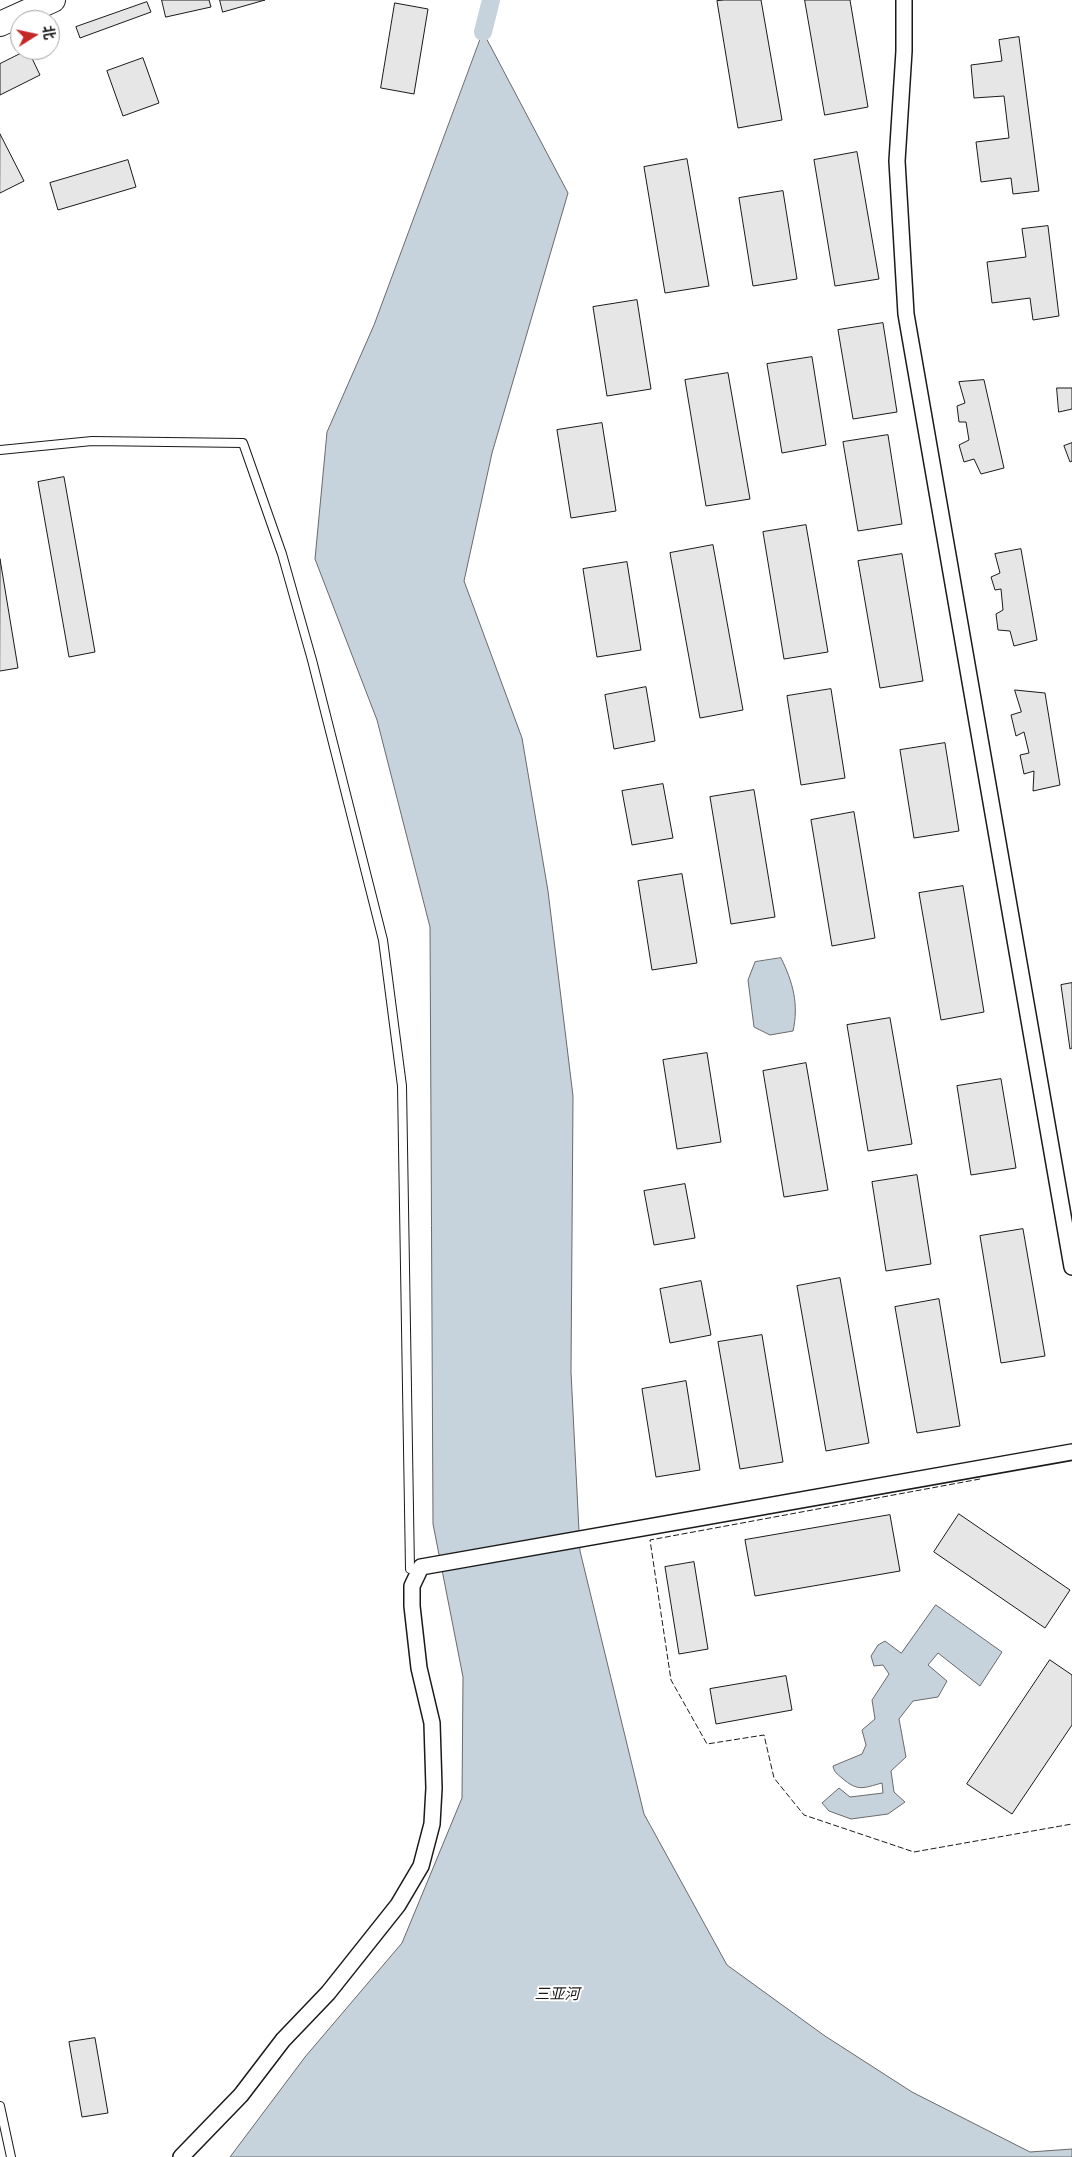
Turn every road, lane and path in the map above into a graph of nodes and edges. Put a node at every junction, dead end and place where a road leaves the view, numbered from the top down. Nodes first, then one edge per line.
1 (53, 0) edge
2 (904, 0) edge
3 (0, 24) edge
4 (0, 450) edge
5 (1072, 1267) edge
6 (1072, 1452) edge
7 (415, 1568) junction
8 (0, 2106) edge
9 (11, 2157) edge
10 (180, 2157) edge

1 - 3 main road
2 - 5 street
4 - 7 lane
6 - 7 street
7 - 10 street
8 - 9 lane

